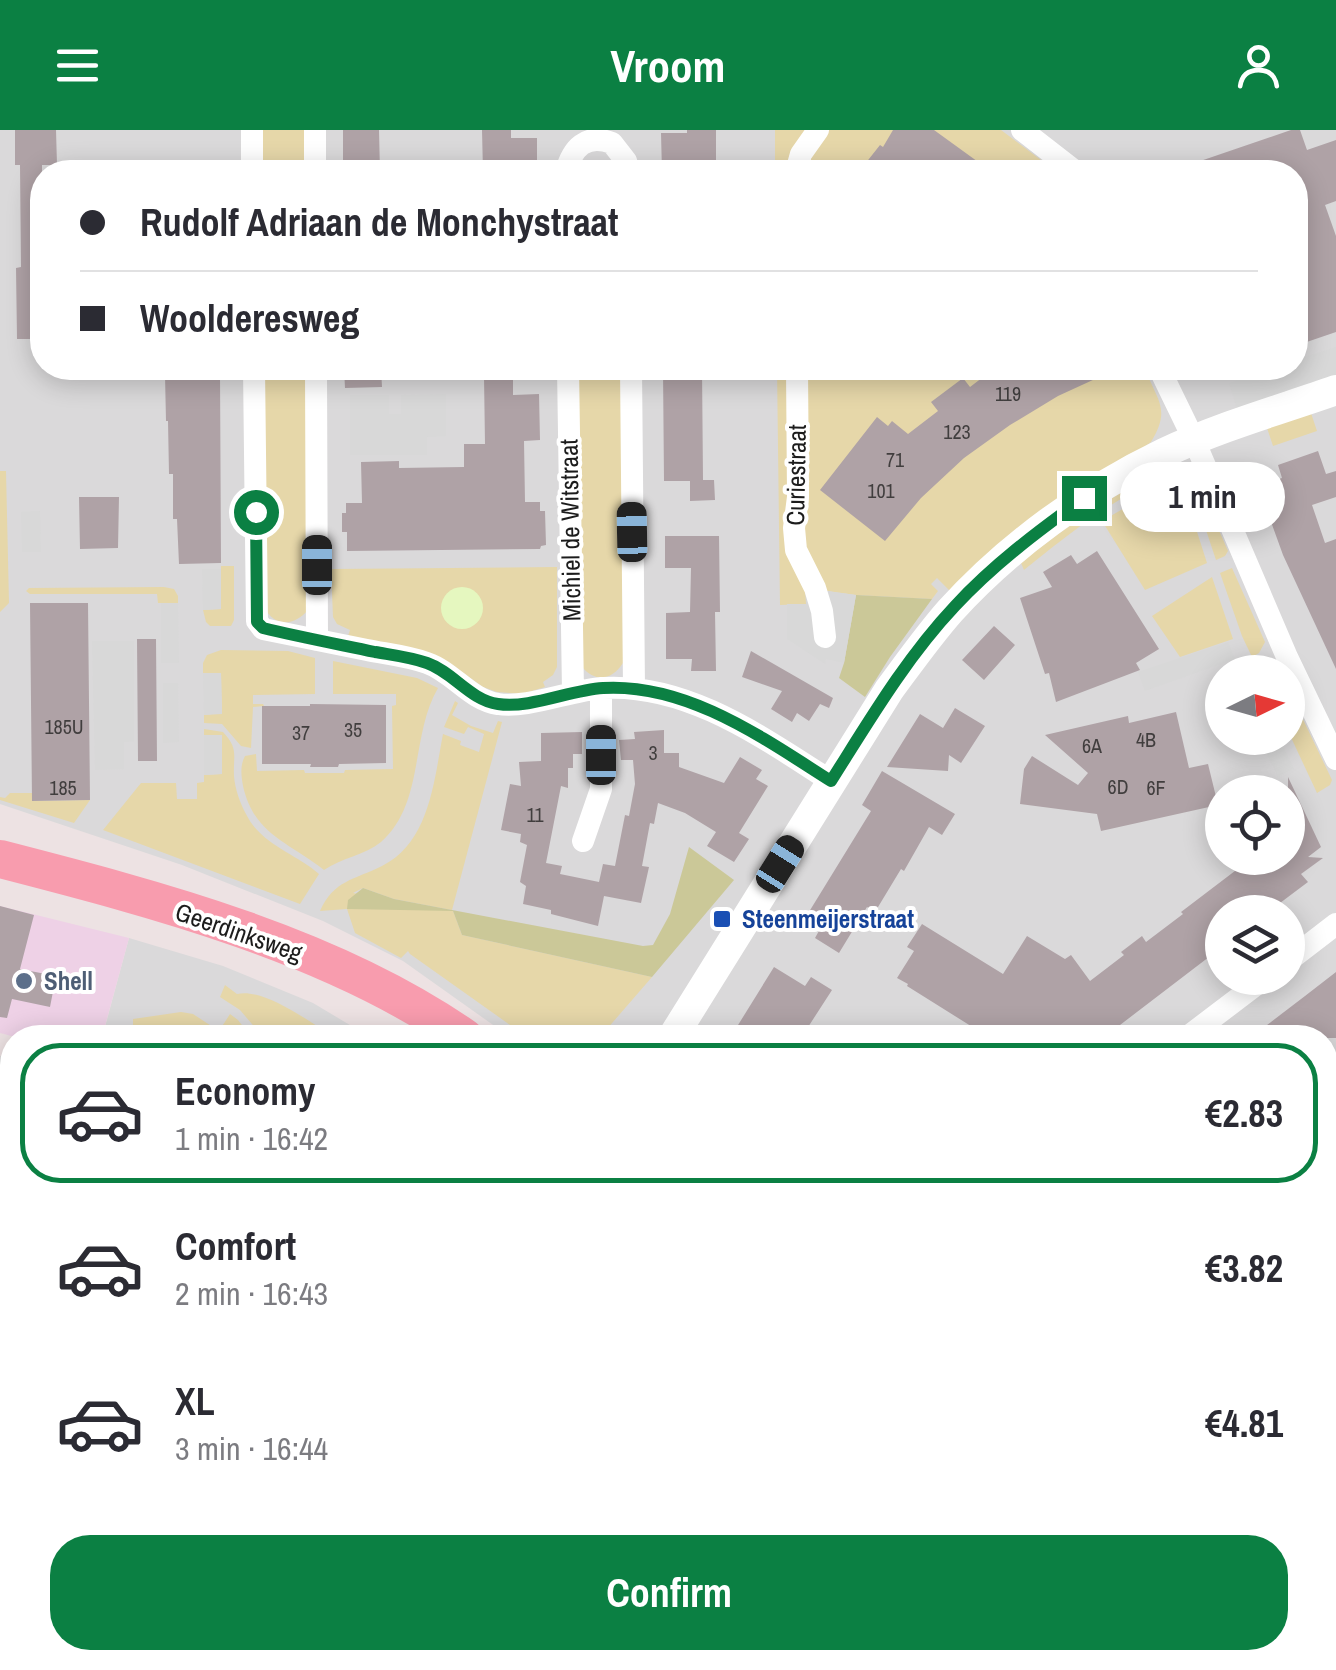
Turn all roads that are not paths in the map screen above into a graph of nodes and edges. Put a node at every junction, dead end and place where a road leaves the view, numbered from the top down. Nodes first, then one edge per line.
1 (252, 130) edge
2 (314, 130) edge
3 (818, 130) edge
4 (1022, 130) edge
5 (604, 135) edge
6 (252, 160) edge
7 (315, 160) edge
8 (569, 160) edge
9 (625, 160) edge
10 (799, 160) edge
11 (1061, 160) edge
12 (254, 380) edge
13 (316, 380) edge
14 (568, 380) edge
15 (631, 380) edge
16 (796, 380) edge
17 (1164, 380) edge
18 (1336, 390) edge
19 (1194, 440) junction
20 (825, 637) dead end
21 (318, 640) junction
22 (601, 688) junction
23 (634, 688) junction
24 (573, 692) junction
25 (1336, 759) edge
26 (831, 781) junction
27 (583, 841) dead end
28 (0, 859) edge
29 (1336, 924) edge
30 (1305, 948) edge
31 (1243, 995) edge
32 (445, 1025) edge
33 (680, 1025) edge
34 (1203, 1025) edge

1 - 6 street
2 - 7 street
3 - 10 street
4 - 11 street
5 - 8 street
5 - 9 street
12 - 21 street
13 - 21 street
14 - 24 street, Michiel de Witstraat
15 - 23 street
16 - 20 street, Curiestraat
17 - 19 street
18 - 19 street
19 - 25 street
19 - 26 street
21 - 24 street
22 - 23 street
22 - 24 street
22 - 27 street
23 - 26 street
26 - 33 street
28 - 32 main road, Geerdinksweg
29 - 30 street
31 - 34 street

